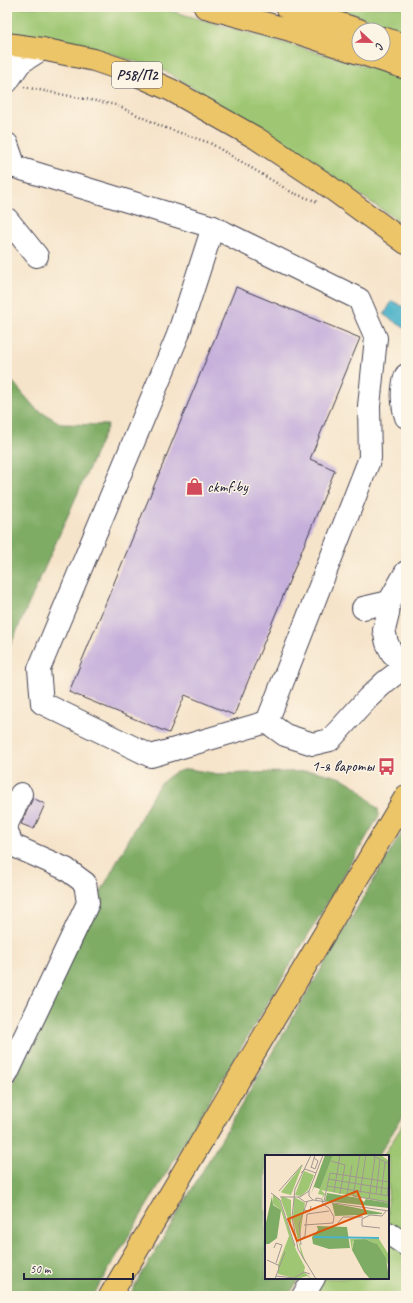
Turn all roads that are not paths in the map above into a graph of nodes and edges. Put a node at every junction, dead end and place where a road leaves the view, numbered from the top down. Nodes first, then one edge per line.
1 (205, 7) edge
2 (287, 7) edge
3 (351, 27) edge
4 (391, 41) edge
5 (7, 44) edge
6 (406, 46) edge
7 (42, 49) junction
8 (351, 50) edge
9 (388, 62) edge
10 (406, 68) edge
11 (15, 85) edge
12 (7, 144) edge
13 (7, 219) edge
14 (213, 227) junction
15 (406, 243) edge
16 (36, 256) dead end
17 (406, 375) edge
18 (406, 417) edge
19 (406, 572) edge
20 (395, 605) edge
21 (363, 608) dead end
22 (406, 664) edge
23 (406, 671) edge
24 (267, 722) junction
25 (21, 794) dead end
26 (406, 796) edge
27 (7, 824) edge
28 (7, 831) edge
29 (7, 1074) edge
30 (389, 1234) edge
31 (406, 1245) edge
32 (313, 1279) edge
33 (110, 1296) edge
34 (303, 1296) edge

1 - 8 main road
2 - 3 main road
4 - 6 main road
5 - 7 main road, Р58/П2
7 - 11 lane
7 - 15 main road, Р58/П2
9 - 10 main road
12 - 14 lane
13 - 16 lane
14 - 24 lane
14 - 24 lane
17 - 18 lane
19 - 20 lane
20 - 21 lane
20 - 22 lane
23 - 24 lane
25 - 27 lane
26 - 33 main road
28 - 29 lane
30 - 31 lane
32 - 34 lane

